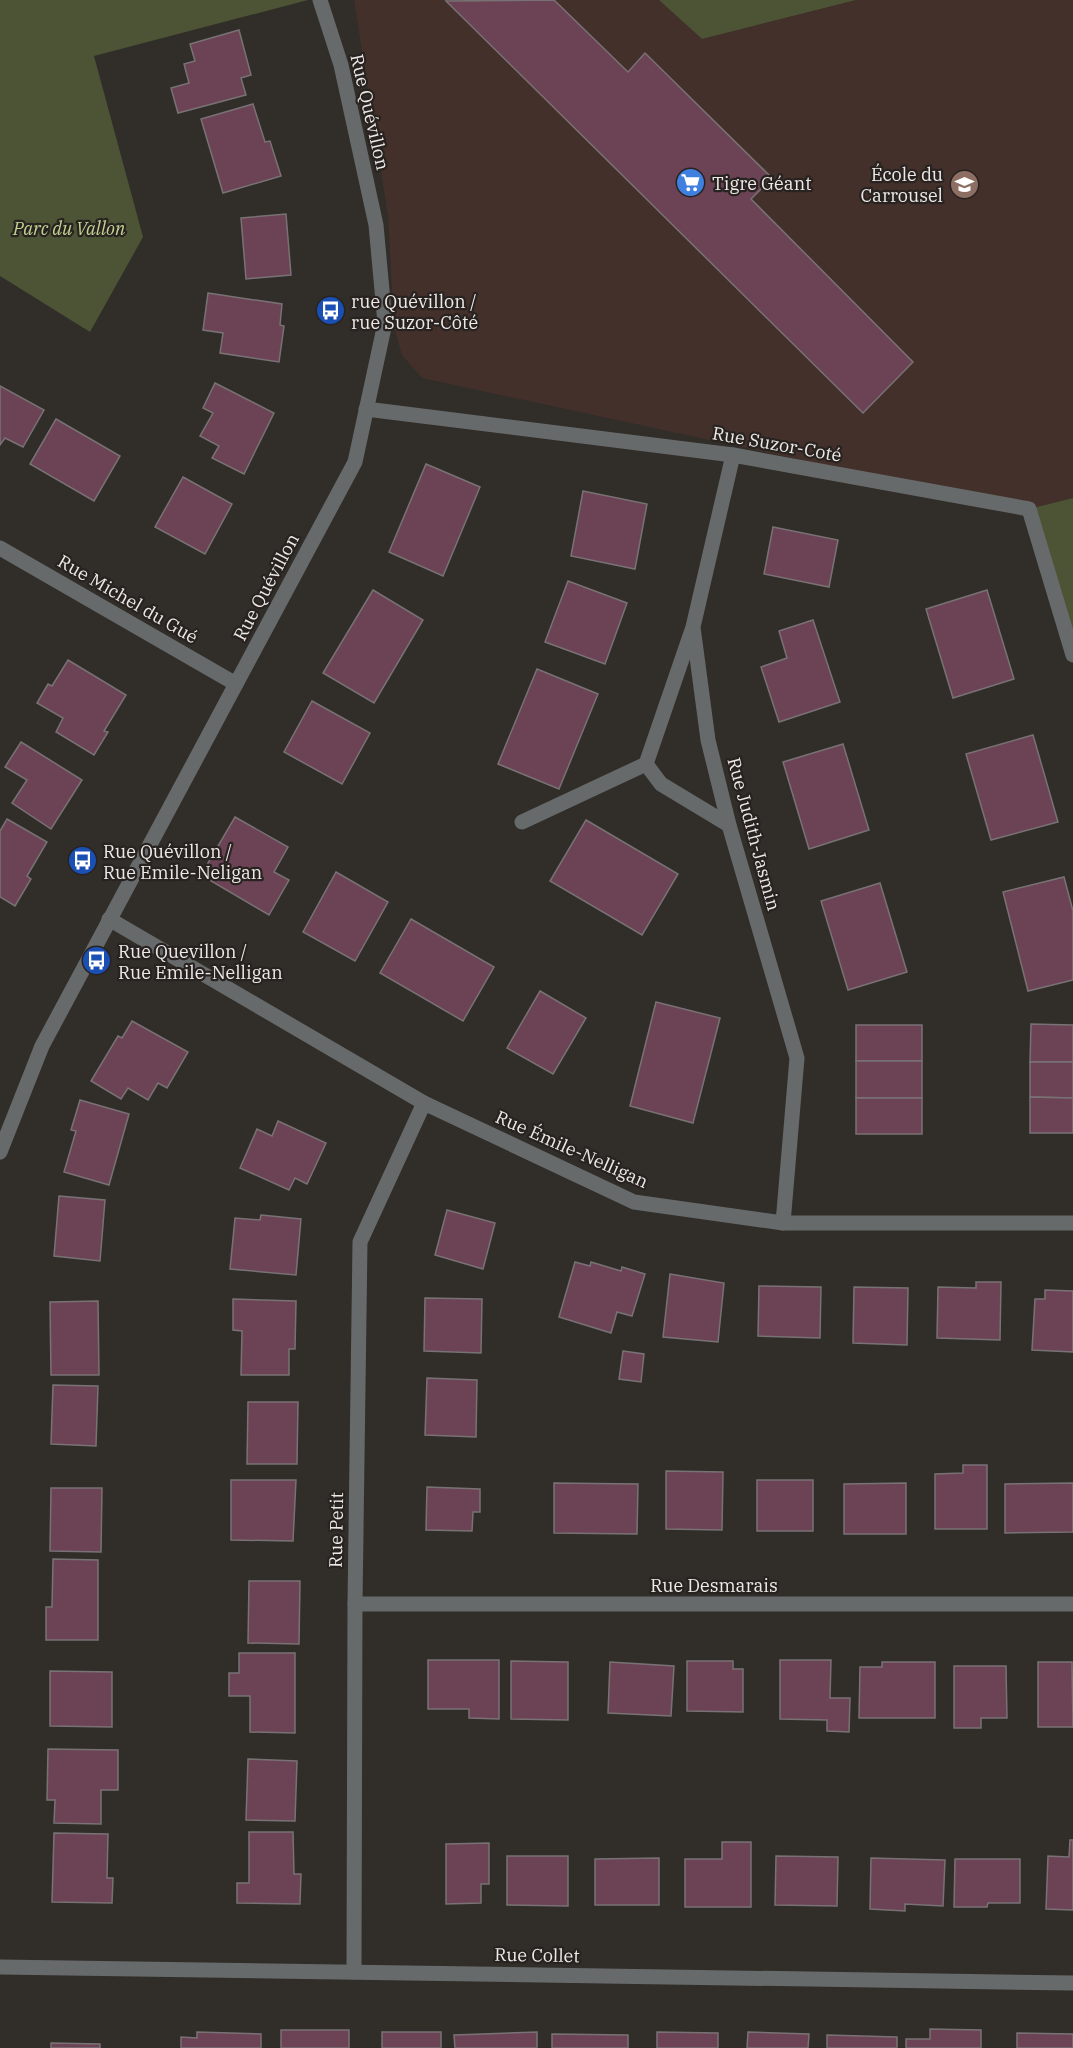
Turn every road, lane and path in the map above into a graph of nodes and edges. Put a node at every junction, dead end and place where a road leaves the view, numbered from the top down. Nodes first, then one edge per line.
1 (320, 0) edge
2 (366, 409) junction
3 (733, 455) junction
4 (0, 548) edge
5 (693, 627) junction
6 (1073, 655) edge
7 (236, 684) junction
8 (646, 764) junction
9 (522, 822) dead end
10 (729, 825) junction
11 (109, 919) junction
12 (424, 1103) junction
13 (0, 1152) edge
14 (783, 1223) junction
15 (1073, 1223) edge
16 (355, 1604) junction
17 (1073, 1605) edge
18 (0, 1966) edge
19 (354, 1972) junction
20 (1073, 1983) edge

1 - 2 street, Rue Quévillon
2 - 3 street, Rue Suzor-Coté
2 - 7 street, Rue Quévillon
3 - 5 street, Rue Judith-Jasmin
3 - 6 street, Rue Suzor-Coté
4 - 7 street, Rue Michel du Gué
5 - 8 street
5 - 10 street, Rue Judith-Jasmin
7 - 11 street, Rue Quévillon
8 - 9 street
8 - 10 street
10 - 14 street, Rue Judith-Jasmin
11 - 12 street, Rue Émile-Nelligan
11 - 13 street, Rue Quévillon
12 - 14 street, Rue Émile-Nelligan
12 - 16 street, Rue Petit
14 - 15 street, Rue Émile-Nelligan
16 - 17 street, Rue Desmarais
16 - 19 street, Rue Petit
18 - 19 street, Rue Collet
19 - 20 street, Rue Collet

